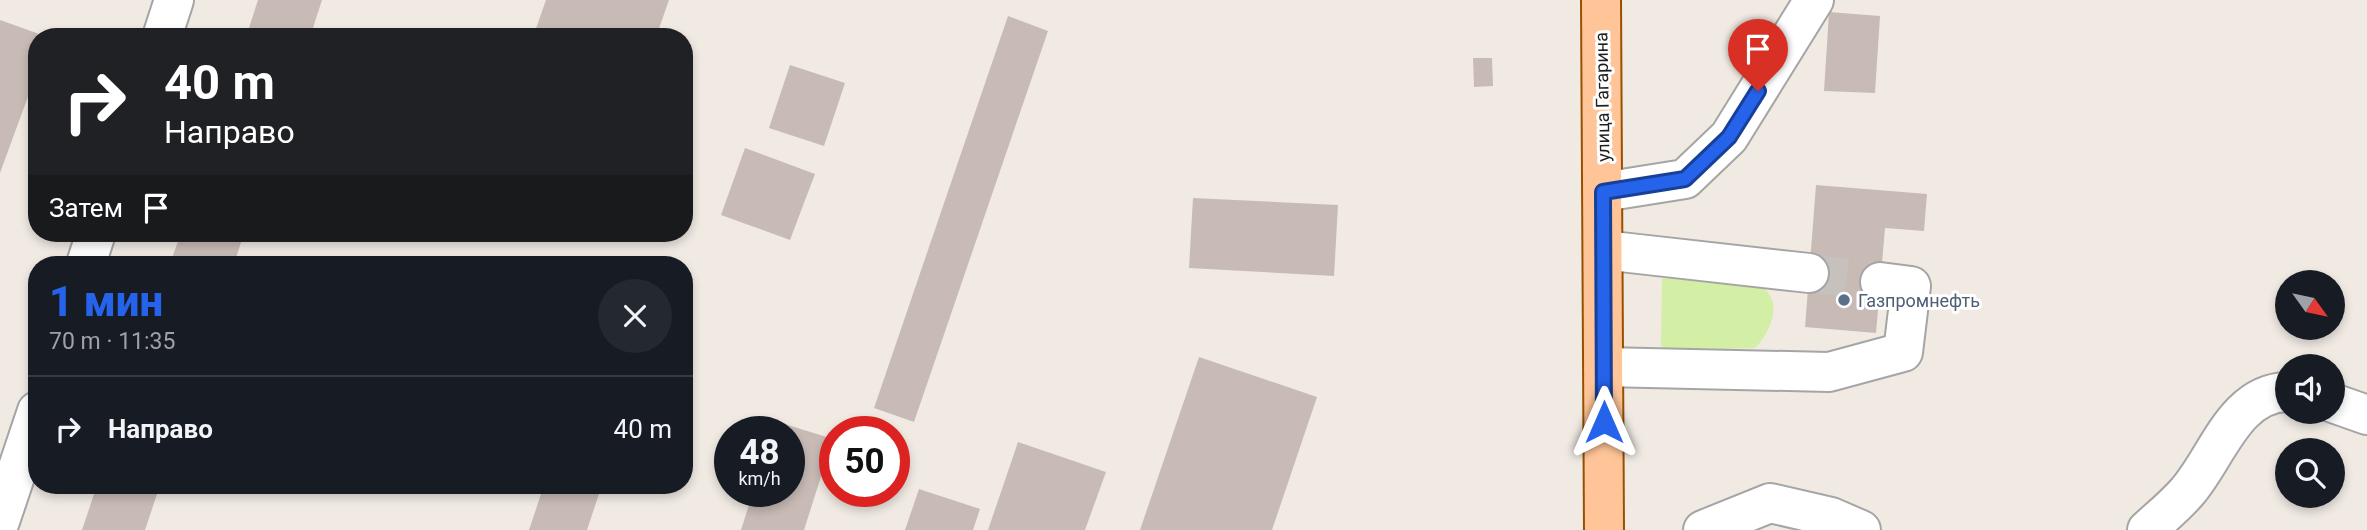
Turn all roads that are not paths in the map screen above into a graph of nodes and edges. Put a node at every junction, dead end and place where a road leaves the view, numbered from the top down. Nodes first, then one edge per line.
1 (174, 0) edge
2 (1601, 0) edge
3 (1814, 0) edge
4 (165, 28) edge
5 (1603, 192) junction
6 (1603, 250) junction
7 (1809, 273) tunnel mouth
8 (1880, 282) tunnel mouth
9 (1604, 367) junction
10 (2275, 392) edge
11 (2345, 407) edge
12 (2367, 415) edge
13 (28, 438) edge
14 (0, 521) edge
15 (1604, 530) edge
16 (1703, 530) edge
17 (1861, 530) edge
18 (2147, 530) edge

1 - 4 lane
2 - 5 main road, улица Гагарина
3 - 5 lane
5 - 6 main road, улица Гагарина
6 - 7 lane
6 - 9 main road, улица Гагарина
8 - 9 lane
9 - 15 main road, улица Гагарина
10 - 18 lane
11 - 12 lane
13 - 14 lane
16 - 17 lane

